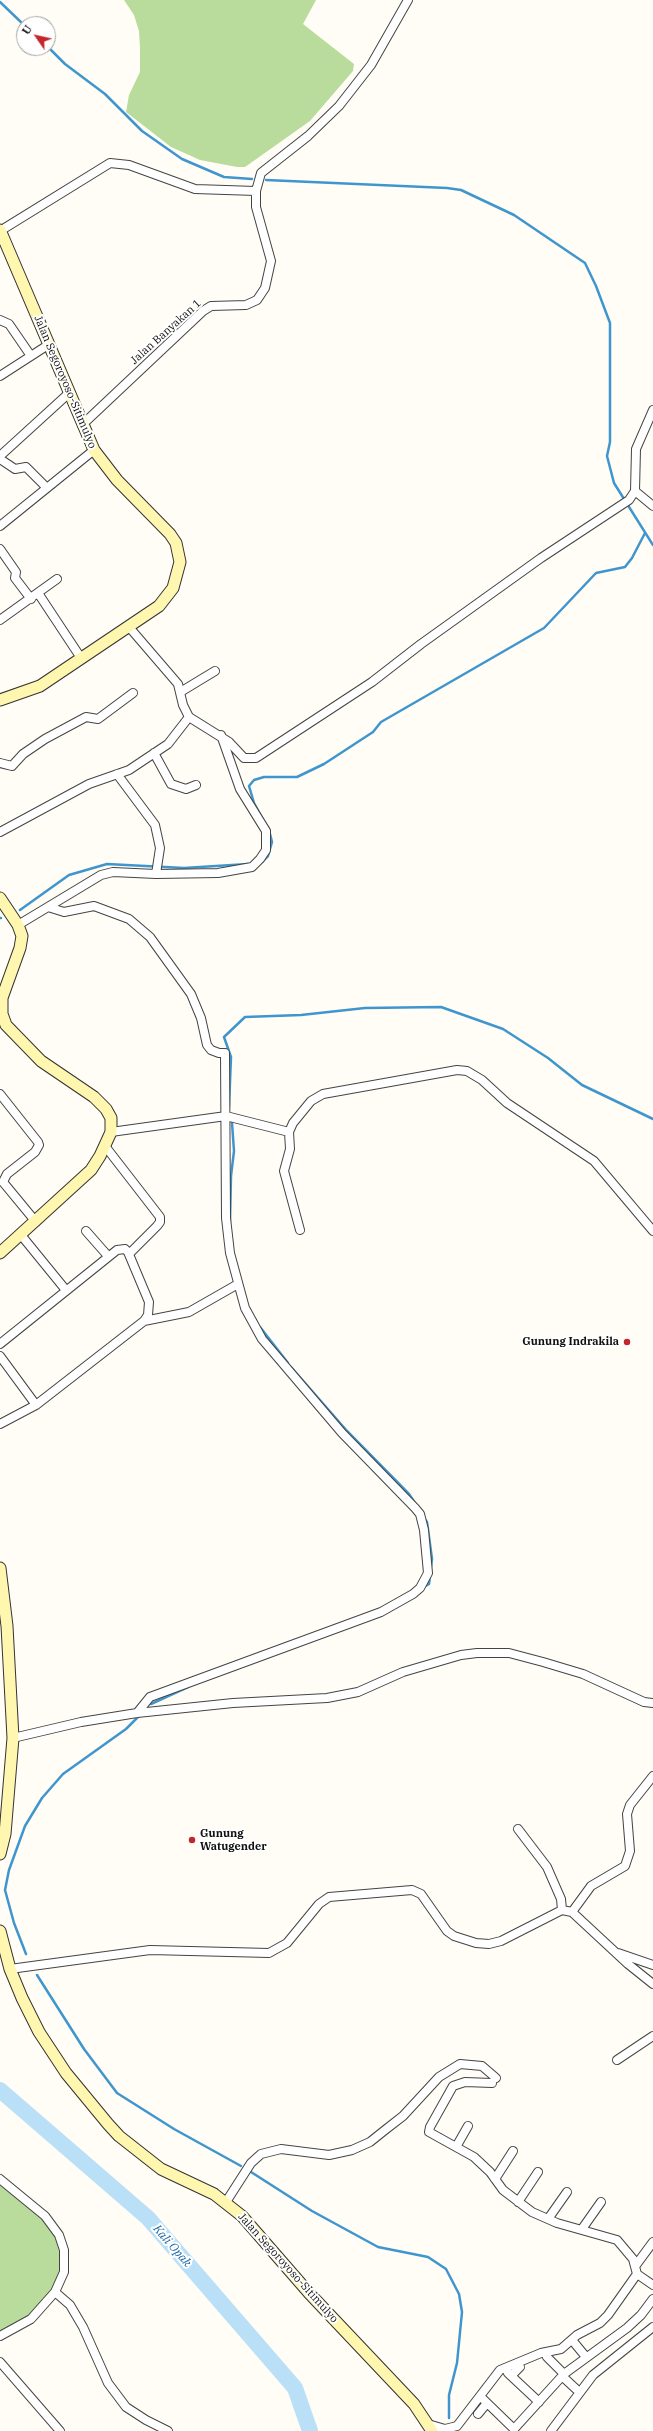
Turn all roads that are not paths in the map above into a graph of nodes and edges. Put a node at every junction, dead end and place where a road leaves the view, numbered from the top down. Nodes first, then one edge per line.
1 (408, 0) edge
2 (256, 190) junction
3 (0, 231) edge
4 (3, 245) edge
5 (0, 320) edge
6 (48, 345) junction
7 (30, 356) junction
8 (0, 376) edge
9 (68, 394) junction
10 (653, 410) edge
11 (82, 425) junction
12 (94, 450) junction
13 (0, 456) edge
14 (0, 459) edge
15 (46, 487) junction
16 (635, 491) junction
17 (653, 506) edge
18 (0, 526) edge
19 (0, 549) edge
20 (56, 579) dead end
21 (38, 593) junction
22 (31, 598) junction
23 (0, 620) edge
24 (130, 627) junction
25 (81, 658) junction
26 (215, 671) dead end
27 (182, 692) junction
28 (133, 693) dead end
29 (0, 700) edge
30 (189, 717) junction
31 (220, 735) junction
32 (154, 754) junction
33 (0, 763) edge
34 (117, 774) junction
35 (196, 785) dead end
36 (0, 832) edge
37 (157, 872) junction
38 (0, 898) edge
39 (48, 907) junction
40 (18, 925) junction
41 (0, 1094) edge
42 (226, 1116) junction
43 (111, 1132) junction
44 (289, 1132) junction
45 (105, 1146) junction
46 (36, 1222) junction
47 (300, 1230) dead end
48 (86, 1231) dead end
49 (653, 1231) edge
50 (21, 1235) junction
51 (0, 1253) edge
52 (129, 1254) junction
53 (108, 1256) junction
54 (238, 1284) junction
55 (65, 1289) junction
56 (144, 1321) junction
57 (0, 1344) edge
58 (0, 1356) edge
59 (36, 1405) junction
60 (0, 1424) edge
61 (0, 1568) edge
62 (653, 1703) edge
63 (137, 1713) junction
64 (13, 1738) junction
65 (653, 1776) edge
66 (518, 1829) dead end
67 (0, 1854) edge
68 (562, 1910) junction
69 (572, 1912) junction
70 (0, 1931) edge
71 (616, 1952) junction
72 (653, 1965) edge
73 (10, 1969) junction
74 (653, 1984) edge
75 (653, 2036) edge
76 (617, 2060) dead end
77 (468, 2126) dead end
78 (456, 2147) junction
79 (513, 2151) dead end
80 (538, 2172) dead end
81 (0, 2179) edge
82 (495, 2179) junction
83 (567, 2192) dead end
84 (226, 2202) junction
85 (518, 2202) junction
86 (601, 2202) dead end
87 (548, 2219) junction
88 (582, 2229) junction
89 (653, 2242) edge
90 (636, 2264) junction
91 (637, 2274) junction
92 (653, 2285) edge
93 (55, 2292) junction
94 (653, 2299) edge
95 (653, 2327) edge
96 (0, 2336) edge
97 (572, 2340) junction
98 (548, 2357) dead end
99 (586, 2357) junction
100 (0, 2362) edge
101 (520, 2367) dead end
102 (563, 2375) junction
103 (576, 2389) dead end
104 (539, 2402) junction
105 (478, 2414) dead end
106 (430, 2427) edge
107 (60, 2431) edge
108 (168, 2431) edge
109 (551, 2431) edge

1 - 2 street, Jalan Banyakan 1
2 - 3 street
2 - 11 street, Jalan Banyakan 1
3 - 4 main road, Jalan Segoroyoso-Sitimulyo
4 - 6 main road, Jalan Segoroyoso-Sitimulyo
5 - 7 street
6 - 7 street
6 - 9 main road, Jalan Segoroyoso-Sitimulyo
7 - 8 street
9 - 11 main road, Jalan Segoroyoso-Sitimulyo
9 - 13 street
10 - 16 street
11 - 12 main road, Jalan Segoroyoso-Sitimulyo
12 - 15 street
12 - 24 main road, Jalan Segoroyoso-Sitimulyo
14 - 15 street
15 - 18 street
16 - 17 street
16 - 31 street
19 - 22 street
20 - 21 street
21 - 22 street
21 - 25 street
22 - 23 street
24 - 25 main road, Jalan Segoroyoso-Sitimulyo
24 - 27 street
25 - 29 main road, Jalan Segoroyoso-Sitimulyo
26 - 27 street
27 - 30 street
28 - 33 street
30 - 31 street
30 - 32 street
31 - 37 street
32 - 34 street
32 - 35 street
34 - 36 street
34 - 37 street
37 - 39 street
38 - 40 main road
39 - 40 street
39 - 42 street
40 - 43 main road
41 - 46 street
42 - 43 street
42 - 44 street
42 - 54 street
43 - 45 main road
44 - 47 street
44 - 49 street
45 - 46 main road
45 - 52 street
46 - 50 main road
48 - 53 street
50 - 51 main road
50 - 55 street
52 - 53 street
52 - 56 street
53 - 55 street
54 - 56 street
54 - 63 street
55 - 57 street
56 - 59 street
58 - 59 street
59 - 60 street
61 - 64 main road
62 - 63 street
63 - 64 street
64 - 67 main road
65 - 69 street
66 - 68 street
68 - 69 street
68 - 73 street
69 - 71 street
70 - 73 main road, Jalan Segoroyoso-Sitimulyo
71 - 72 street
71 - 74 street
73 - 84 main road, Jalan Segoroyoso-Sitimulyo
75 - 76 street
77 - 78 street
78 - 82 street
78 - 84 street
79 - 82 street
80 - 85 street
81 - 93 street
82 - 85 street
83 - 87 street
84 - 106 main road, Jalan Segoroyoso-Sitimulyo
85 - 87 street
86 - 88 street
87 - 88 street
88 - 90 street
89 - 90 street
90 - 91 street
91 - 92 street
91 - 97 street
93 - 96 street
93 - 108 street
94 - 99 street
95 - 109 street
97 - 99 street
97 - 106 street
98 - 102 street
99 - 102 street
100 - 107 street
101 - 104 street
102 - 103 street
102 - 104 street
104 - 105 street

